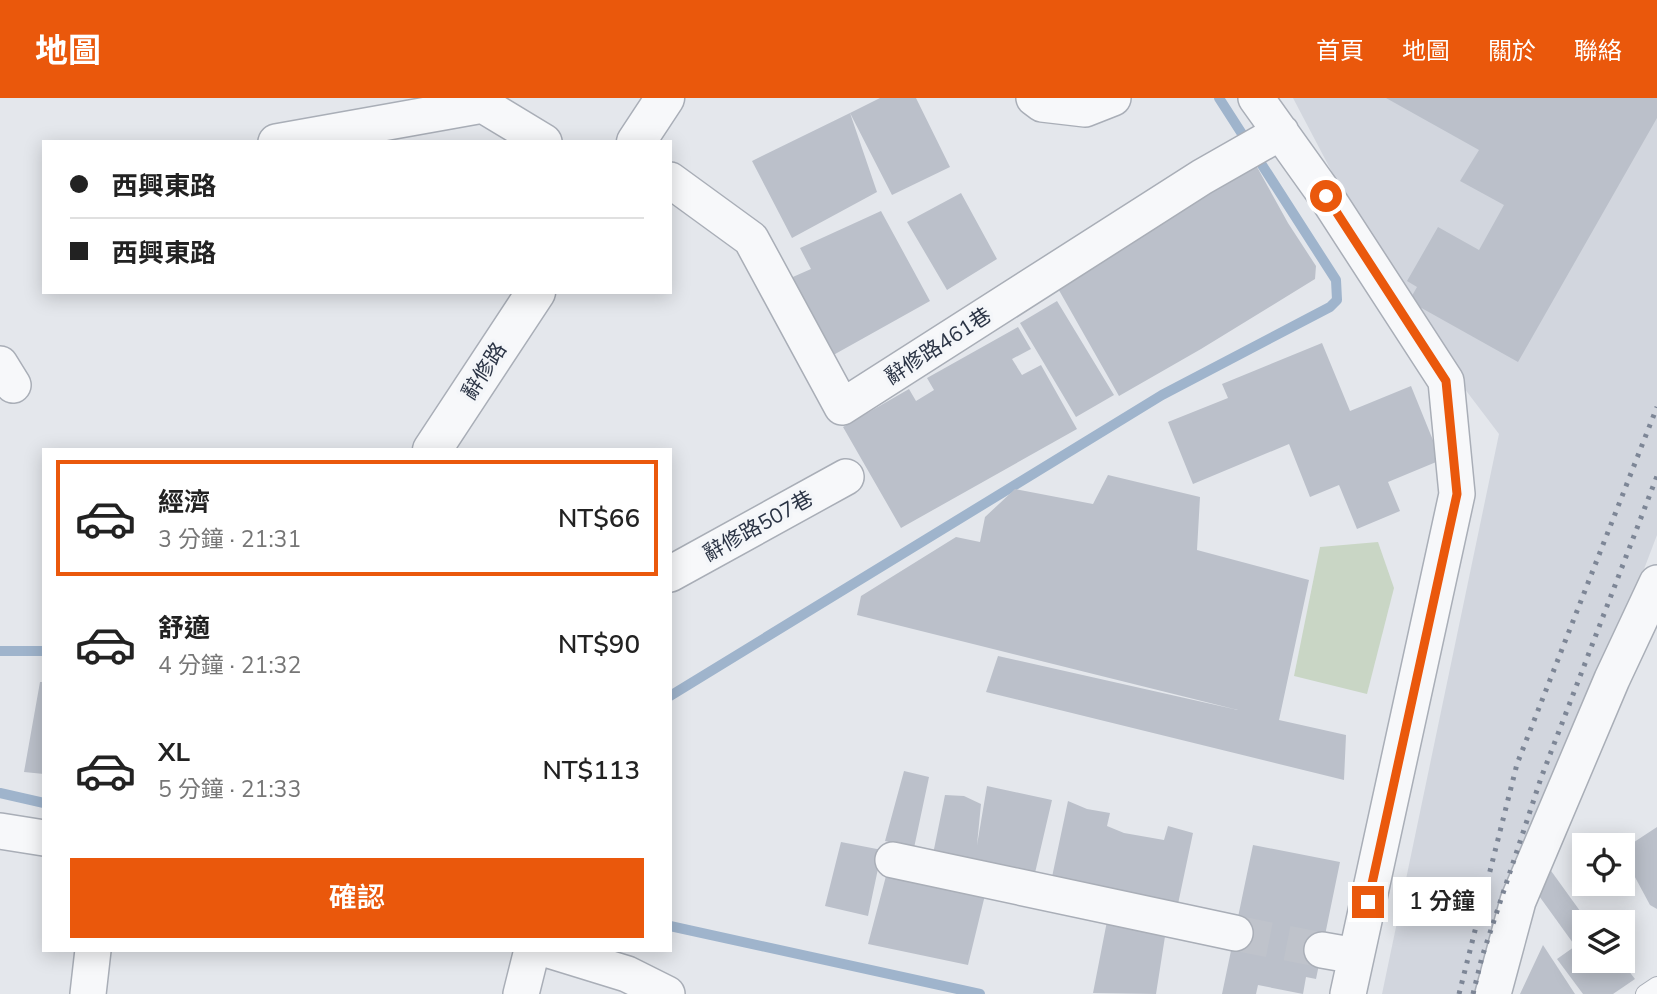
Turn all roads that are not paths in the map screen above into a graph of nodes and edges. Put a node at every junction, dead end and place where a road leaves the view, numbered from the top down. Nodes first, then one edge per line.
1 (665, 98) edge
2 (1034, 98) edge
3 (1113, 98) edge
4 (1256, 98) edge
5 (483, 102) edge
6 (1281, 132) junction
7 (286, 140) edge
8 (541, 140) edge
9 (637, 140) edge
10 (672, 181) edge
11 (535, 294) edge
12 (433, 448) edge
13 (846, 477) dead end
14 (672, 573) edge
15 (1657, 583) edge
16 (0, 831) edge
17 (42, 838) edge
18 (893, 860) dead end
19 (1235, 933) tunnel mouth
20 (1322, 950) tunnel mouth
21 (93, 952) edge
22 (532, 952) edge
23 (556, 952) edge
24 (1356, 956) junction
25 (1657, 986) edge
26 (88, 994) edge
27 (521, 994) edge
28 (667, 994) edge
29 (1348, 994) edge
30 (1493, 994) edge
31 (1645, 994) edge

1 - 9 street
2 - 3 street
4 - 6 street
5 - 7 street
5 - 8 street
6 - 10 street, 辭修路461巷
6 - 24 street
11 - 12 street, 辭修路
13 - 14 street, 辭修路507巷
15 - 30 street
16 - 17 street
18 - 19 street
20 - 24 street
21 - 26 street
22 - 27 street
23 - 28 street
24 - 29 street
25 - 31 lane

